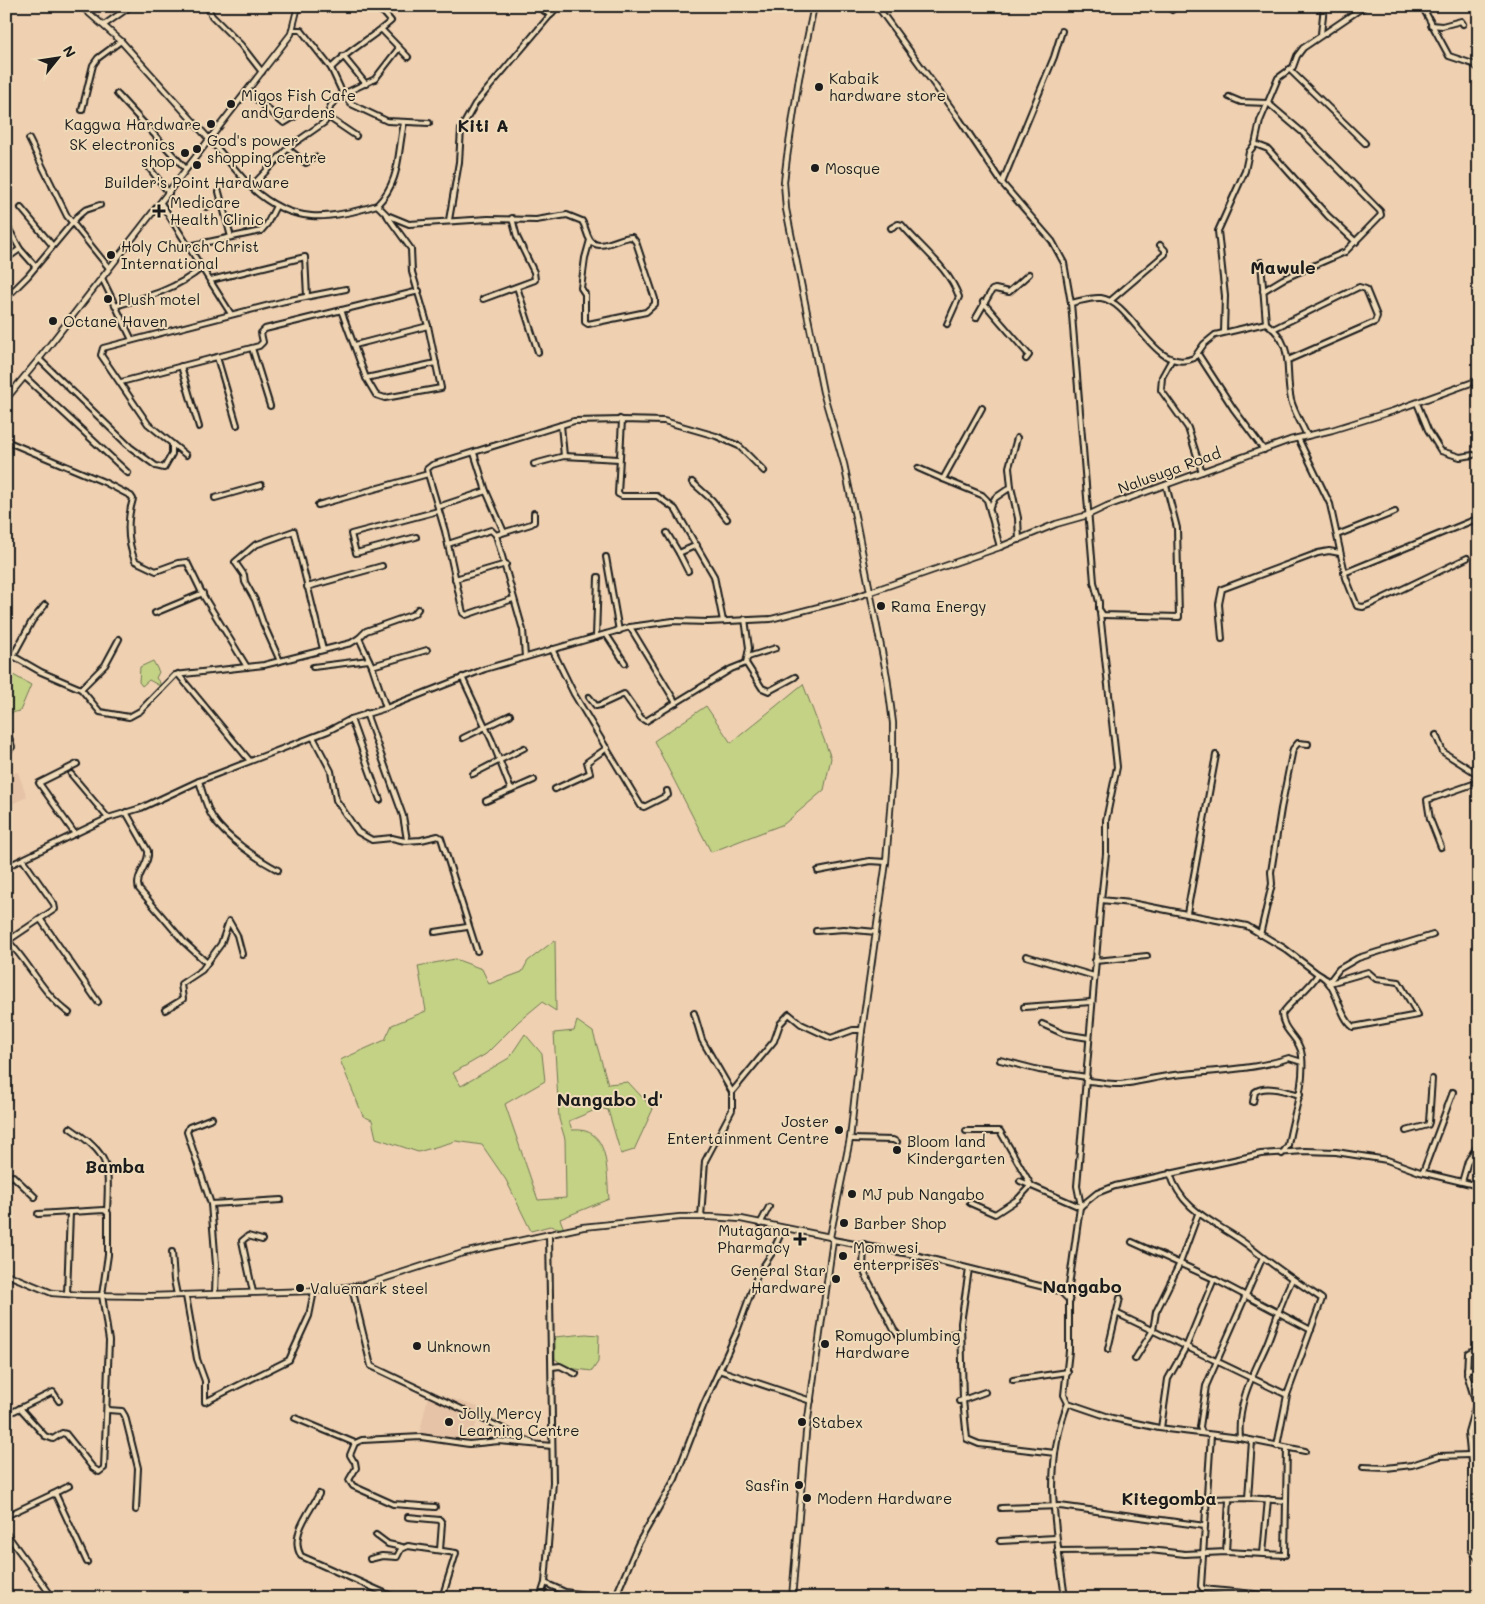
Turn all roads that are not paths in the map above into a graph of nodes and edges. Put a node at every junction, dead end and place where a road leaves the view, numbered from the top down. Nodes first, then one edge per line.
1 (81, 6) edge
2 (131, 6) edge
3 (207, 6) edge
4 (298, 6) edge
5 (371, 6) edge
6 (536, 6) edge
7 (558, 6) edge
8 (814, 6) edge
9 (877, 6) edge
10 (1168, 6) edge
11 (1324, 6) edge
12 (1364, 6) edge
13 (1422, 6) edge
14 (1172, 10) dead end
15 (551, 15) junction
16 (1463, 24) dead end
17 (104, 25) junction
18 (1431, 25) junction
19 (293, 30) junction
20 (382, 30) junction
21 (1062, 31) dead end
22 (1321, 34) junction
23 (121, 41) junction
24 (399, 48) junction
25 (342, 56) junction
26 (408, 57) dead end
27 (331, 68) junction
28 (1289, 69) junction
29 (1479, 69) edge
30 (262, 72) junction
31 (366, 84) junction
32 (248, 92) junction
33 (118, 94) dead end
34 (343, 94) junction
35 (1229, 97) dead end
36 (1268, 103) junction
37 (82, 110) dead end
38 (294, 117) dead end
39 (328, 117) junction
40 (404, 123) junction
41 (429, 123) dead end
42 (356, 136) dead end
43 (29, 139) dead end
44 (209, 139) junction
45 (1365, 143) dead end
46 (1255, 144) junction
47 (288, 149) junction
48 (315, 157) dead end
49 (150, 169) dead end
50 (186, 169) junction
51 (1002, 183) junction
52 (251, 187) junction
53 (220, 192) dead end
54 (169, 193) junction
55 (222, 202) junction
56 (161, 203) junction
57 (100, 205) dead end
58 (377, 205) junction
59 (276, 206) junction
60 (20, 208) dead end
61 (206, 208) dead end
62 (387, 215) junction
63 (512, 218) junction
64 (450, 220) junction
65 (6, 224) edge
66 (73, 224) junction
67 (891, 228) dead end
68 (231, 237) junction
69 (590, 240) junction
70 (1356, 242) junction
71 (52, 245) junction
72 (1160, 245) dead end
73 (189, 246) junction
74 (20, 249) junction
75 (6, 259) edge
76 (1261, 262) dead end
77 (35, 266) junction
78 (203, 267) junction
79 (109, 268) junction
80 (1029, 274) dead end
81 (102, 278) junction
82 (211, 280) junction
83 (516, 287) junction
84 (346, 289) dead end
85 (1263, 290) junction
86 (419, 291) junction
87 (307, 296) junction
88 (6, 298) edge
89 (483, 299) dead end
90 (1110, 301) junction
91 (984, 302) junction
92 (1071, 303) junction
93 (116, 306) junction
94 (341, 310) junction
95 (231, 314) junction
96 (976, 318) dead end
97 (1266, 323) junction
98 (947, 324) dead end
99 (428, 326) junction
100 (1273, 328) junction
101 (1224, 332) junction
102 (132, 340) junction
103 (355, 345) junction
104 (252, 348) junction
105 (538, 352) dead end
106 (1198, 354) junction
107 (217, 357) junction
108 (1026, 359) dead end
109 (1172, 359) junction
110 (40, 360) junction
111 (1288, 360) junction
112 (436, 363) junction
113 (181, 366) junction
114 (24, 377) junction
115 (366, 378) junction
116 (1479, 380) edge
117 (121, 382) junction
118 (6, 399) edge
119 (1418, 403) junction
120 (270, 406) dead end
121 (982, 408) dead end
122 (615, 418) dead end
123 (622, 420) junction
124 (237, 425) dead end
125 (561, 425) junction
126 (199, 427) dead end
127 (1307, 436) junction
128 (1017, 438) dead end
129 (1298, 438) junction
130 (6, 441) edge
131 (171, 442) junction
132 (1264, 450) junction
133 (474, 453) junction
134 (186, 455) dead end
135 (1472, 455) dead end
136 (564, 456) junction
137 (619, 459) junction
138 (534, 464) dead end
139 (918, 468) dead end
140 (764, 471) dead end
141 (1202, 472) junction
142 (128, 473) dead end
143 (428, 474) junction
144 (943, 479) junction
145 (692, 482) dead end
146 (261, 485) dead end
147 (1166, 485) junction
148 (1011, 487) junction
149 (486, 491) junction
150 (215, 498) dead end
151 (318, 505) dead end
152 (990, 507) junction
153 (438, 509) junction
154 (1395, 512) dead end
155 (534, 513) dead end
156 (1088, 515) junction
157 (1479, 518) edge
158 (727, 519) dead end
159 (504, 532) junction
160 (667, 533) dead end
161 (496, 535) junction
162 (1337, 535) junction
163 (416, 537) dead end
164 (1019, 540) junction
165 (448, 544) junction
166 (697, 545) junction
167 (1000, 547) junction
168 (679, 553) junction
169 (1340, 553) junction
170 (606, 558) dead end
171 (1467, 558) dead end
172 (506, 564) junction
173 (382, 566) dead end
174 (688, 571) dead end
175 (1344, 573) junction
176 (598, 577) dead end
177 (455, 579) junction
178 (307, 587) junction
179 (870, 592) junction
180 (203, 593) junction
181 (513, 599) junction
182 (44, 605) dead end
183 (418, 609) dead end
184 (155, 613) dead end
185 (1100, 613) junction
186 (745, 619) junction
187 (723, 621) junction
188 (630, 627) junction
189 (619, 631) junction
190 (606, 634) junction
191 (596, 637) junction
192 (358, 638) junction
193 (119, 639) dead end
194 (1222, 639) dead end
195 (776, 648) dead end
196 (323, 649) junction
197 (552, 649) junction
198 (427, 650) dead end
199 (525, 657) junction
200 (748, 657) junction
201 (369, 660) junction
202 (280, 661) junction
203 (625, 663) dead end
204 (746, 663) junction
205 (247, 666) junction
206 (372, 666) junction
207 (313, 667) dead end
208 (178, 674) junction
209 (795, 677) dead end
210 (462, 678) junction
211 (81, 689) junction
212 (589, 697) dead end
213 (676, 703) junction
214 (386, 708) junction
215 (366, 713) junction
216 (510, 715) dead end
217 (350, 719) junction
218 (6, 727) edge
219 (485, 727) junction
220 (1436, 735) dead end
221 (313, 737) junction
222 (462, 738) dead end
223 (1308, 744) dead end
224 (524, 748) dead end
225 (607, 748) junction
226 (6, 753) edge
227 (1216, 755) dead end
228 (500, 760) junction
229 (250, 761) junction
230 (77, 764) dead end
231 (71, 774) dead end
232 (473, 774) dead end
233 (1479, 775) edge
234 (534, 780) dead end
235 (200, 781) junction
236 (1479, 782) edge
237 (555, 789) dead end
238 (511, 790) junction
239 (380, 800) dead end
240 (670, 800) dead end
241 (486, 801) dead end
242 (126, 812) junction
243 (108, 818) junction
244 (75, 834) junction
245 (407, 840) junction
246 (1441, 847) dead end
247 (23, 860) junction
248 (886, 862) junction
249 (6, 867) edge
250 (278, 870) dead end
251 (818, 871) dead end
252 (1101, 900) junction
253 (1187, 913) junction
254 (40, 920) junction
255 (467, 927) junction
256 (816, 931) dead end
257 (434, 932) dead end
258 (876, 932) junction
259 (1433, 934) dead end
260 (1260, 935) junction
261 (7, 941) edge
262 (477, 951) dead end
263 (242, 954) dead end
264 (1026, 956) dead end
265 (1147, 956) dead end
266 (1095, 961) junction
267 (207, 963) junction
268 (1318, 974) junction
269 (1094, 976) junction
270 (1327, 980) junction
271 (98, 1002) dead end
272 (1091, 1002) junction
273 (1024, 1007) dead end
274 (165, 1010) dead end
275 (69, 1013) dead end
276 (694, 1013) dead end
277 (1042, 1024) dead end
278 (862, 1030) junction
279 (1088, 1038) junction
280 (1000, 1060) dead end
281 (1302, 1062) junction
282 (1087, 1079) junction
283 (1432, 1079) dead end
284 (732, 1092) junction
285 (1453, 1092) dead end
286 (1300, 1095) junction
287 (1252, 1102) dead end
288 (212, 1118) dead end
289 (70, 1128) dead end
290 (1406, 1130) dead end
291 (966, 1131) dead end
292 (850, 1139) junction
293 (897, 1142) dead end
294 (1479, 1143) edge
295 (1282, 1154) junction
296 (1423, 1172) junction
297 (1170, 1173) junction
298 (6, 1179) edge
299 (1020, 1181) dead end
300 (1462, 1182) junction
301 (1031, 1185) junction
302 (1479, 1186) edge
303 (35, 1197) dead end
304 (282, 1200) dead end
305 (970, 1203) dead end
306 (211, 1204) junction
307 (1081, 1206) junction
308 (769, 1207) dead end
309 (70, 1212) junction
310 (107, 1212) junction
311 (38, 1214) dead end
312 (1198, 1214) junction
313 (701, 1217) junction
314 (760, 1224) junction
315 (782, 1229) junction
316 (548, 1234) junction
317 (831, 1238) junction
318 (262, 1240) dead end
319 (1132, 1242) dead end
320 (864, 1244) junction
321 (172, 1252) dead end
322 (1262, 1259) junction
323 (1180, 1263) junction
324 (969, 1269) junction
325 (6, 1274) edge
326 (1214, 1279) junction
327 (1292, 1280) junction
328 (1069, 1286) junction
329 (352, 1288) junction
330 (1060, 1291) junction
331 (253, 1292) junction
332 (314, 1292) junction
333 (66, 1294) junction
334 (215, 1294) junction
335 (102, 1295) junction
336 (177, 1295) junction
337 (186, 1296) junction
338 (1246, 1297) junction
339 (1120, 1298) dead end
340 (1070, 1301) junction
341 (1116, 1313) junction
342 (1278, 1313) junction
343 (1153, 1330) junction
344 (1310, 1330) junction
345 (961, 1332) junction
346 (1187, 1345) junction
347 (1479, 1348) edge
348 (1108, 1349) dead end
349 (1135, 1359) dead end
350 (1216, 1361) junction
351 (552, 1366) junction
352 (1479, 1368) edge
353 (1467, 1369) junction
354 (719, 1370) junction
355 (1068, 1372) junction
356 (576, 1374) dead end
357 (1249, 1378) junction
358 (1013, 1380) dead end
359 (985, 1392) dead end
360 (1287, 1395) junction
361 (961, 1400) junction
362 (59, 1401) dead end
363 (811, 1401) junction
364 (1068, 1404) junction
365 (1477, 1405) edge
366 (20, 1408) junction
367 (108, 1410) junction
368 (6, 1415) edge
369 (295, 1418) dead end
370 (1161, 1428) junction
371 (1202, 1433) junction
372 (1211, 1435) junction
373 (1240, 1438) junction
374 (1252, 1441) junction
375 (355, 1442) junction
376 (533, 1443) junction
377 (552, 1446) junction
378 (1277, 1446) junction
379 (1287, 1448) junction
380 (1305, 1450) dead end
381 (1055, 1454) junction
382 (1470, 1455) junction
383 (1362, 1467) dead end
384 (69, 1486) dead end
385 (53, 1494) junction
386 (319, 1494) dead end
387 (1248, 1498) junction
388 (1207, 1499) junction
389 (1268, 1499) junction
390 (1229, 1500) junction
391 (1286, 1502) junction
392 (435, 1507) dead end
393 (1052, 1507) junction
394 (1001, 1508) dead end
395 (136, 1510) dead end
396 (6, 1516) edge
397 (408, 1517) dead end
398 (1205, 1526) junction
399 (6, 1533) edge
400 (376, 1536) dead end
401 (1055, 1538) junction
402 (1000, 1541) dead end
403 (402, 1548) junction
404 (440, 1550) junction
405 (1057, 1551) junction
406 (1226, 1552) junction
407 (1203, 1554) junction
408 (1263, 1554) junction
409 (370, 1559) dead end
410 (1479, 1560) edge
411 (88, 1562) dead end
412 (545, 1583) junction
413 (1286, 1597) edge
414 (53, 1598) edge
415 (396, 1598) edge
416 (442, 1598) edge
417 (540, 1598) edge
418 (606, 1598) edge
419 (615, 1598) edge
420 (792, 1598) edge
421 (1065, 1598) edge

1 - 17 street
2 - 17 street
3 - 30 street
4 - 19 street
5 - 20 street
6 - 15 street
7 - 15 street
8 - 179 street
9 - 51 street
10 - 14 street
11 - 22 street
12 - 22 street
13 - 18 street
15 - 64 street
16 - 18 street
17 - 23 street
18 - 29 street
19 - 27 street
19 - 30 street
20 - 24 street
20 - 25 street
21 - 51 street
22 - 28 street
23 - 37 street
23 - 44 street
24 - 26 street
24 - 31 street
25 - 27 street
25 - 31 street
27 - 34 street
28 - 36 street
28 - 45 street
30 - 32 street
31 - 34 street
32 - 38 street
32 - 44 street
33 - 50 street
34 - 39 street
34 - 40 street
35 - 36 street
36 - 46 street
36 - 70 street
39 - 42 street
39 - 47 street
40 - 41 street
40 - 58 street
43 - 66 street
44 - 50 street
44 - 52 street
46 - 70 street
46 - 101 street
47 - 48 street
47 - 52 street
49 - 54 street
50 - 54 street
51 - 92 street
52 - 59 street
53 - 55 street
54 - 56 street
55 - 61 street
55 - 68 street
56 - 73 street
56 - 79 street
57 - 66 street
58 - 59 street
58 - 62 street
59 - 68 street
60 - 71 street
62 - 64 street
62 - 86 street
63 - 64 street
63 - 69 street
63 - 83 street
65 - 74 street
66 - 71 street
66 - 79 street
67 - 98 street
68 - 73 street
69 - 69 street
70 - 85 street
71 - 77 street
72 - 90 street
73 - 78 street
74 - 75 street
74 - 77 street
76 - 85 street
77 - 88 street
78 - 82 street
78 - 93 street
79 - 81 street
80 - 91 street
81 - 93 street
81 - 110 street
82 - 87 street
82 - 95 street
83 - 89 street
83 - 105 street
84 - 87 street
85 - 97 street
86 - 94 street
86 - 99 street
87 - 95 street
90 - 92 street
90 - 109 street
91 - 96 street
91 - 108 street
92 - 156 street
93 - 102 street
94 - 103 street
94 - 104 street
95 - 102 street
97 - 100 street
97 - 101 street
99 - 103 street
99 - 112 street
100 - 111 street
100 - 111 street
101 - 106 street
102 - 117 street
103 - 115 street
104 - 107 street
104 - 120 street
106 - 109 street
106 - 132 street
107 - 113 street
107 - 124 street
109 - 141 street
110 - 114 street
110 - 131 street
111 - 127 street
112 - 115 street
112 - 115 street
113 - 117 street
113 - 126 street
114 - 118 street
114 - 142 street
116 - 119 street, Nalusuga Road
117 - 131 street
119 - 127 street, Nalusuga Road
119 - 135 street
121 - 144 street
122 - 123 street
123 - 125 street
123 - 137 street
123 - 140 street
125 - 133 street
125 - 136 street
127 - 129 street, Nalusuga Road
128 - 148 street
129 - 132 street, Nalusuga Road
129 - 162 street
130 - 180 street
131 - 134 street
132 - 141 street, Nalusuga Road
133 - 143 street
133 - 149 street
136 - 137 street
136 - 138 street
137 - 166 street
139 - 144 street
141 - 147 street, Nalusuga Road
143 - 151 street
143 - 153 street
144 - 152 street
145 - 158 street
146 - 150 street
147 - 156 street, Nalusuga Road
147 - 185 street
148 - 152 street
148 - 164 street
149 - 153 street
149 - 159 street
152 - 167 street
153 - 163 street
153 - 165 street
154 - 162 street
155 - 159 street
156 - 164 street, Nalusuga Road
156 - 185 street
157 - 175 street
159 - 161 street
160 - 168 street
161 - 165 street
161 - 172 street
162 - 169 street
164 - 167 street, Nalusuga Road
165 - 177 street
166 - 168 street
166 - 187 street
167 - 179 street, Nalusuga Road
168 - 174 street
169 - 175 street
169 - 194 street
170 - 189 street
171 - 175 street
172 - 177 street
172 - 181 street
173 - 178 street
176 - 191 street
177 - 181 street
178 - 196 street
178 - 202 street
179 - 186 street
179 - 248 street
180 - 184 street
180 - 205 street
181 - 199 street
182 - 211 street
183 - 192 street
185 - 252 street
186 - 187 street
186 - 200 street
187 - 188 street
188 - 189 street
188 - 213 street
189 - 190 street
190 - 191 street
190 - 203 street
191 - 197 street
192 - 196 street
192 - 201 street
193 - 211 street
195 - 200 street
196 - 202 street
197 - 199 street
197 - 225 street
198 - 206 street
199 - 210 street
200 - 204 street
201 - 206 street
201 - 207 street
202 - 205 street
204 - 209 street
204 - 213 street
205 - 208 street
206 - 214 street
208 - 211 street
208 - 229 street
210 - 214 street
210 - 219 street
212 - 213 street
214 - 215 street
215 - 217 street
215 - 245 street
216 - 219 street
217 - 221 street
217 - 239 street
218 - 226 street
219 - 222 street
219 - 228 street
220 - 233 street
221 - 229 street
221 - 245 street
223 - 260 street
224 - 228 street
225 - 237 street
225 - 240 street
227 - 253 street
228 - 232 street
228 - 238 street
229 - 235 street
230 - 244 street
231 - 243 street
234 - 238 street
235 - 242 street
235 - 250 street
236 - 246 street
238 - 241 street
242 - 243 street
242 - 267 street
243 - 244 street
244 - 247 street
245 - 255 street
247 - 249 street
247 - 254 street
248 - 251 street
248 - 258 street
252 - 253 street
252 - 266 street
253 - 260 street
254 - 261 street
254 - 271 street
255 - 257 street
255 - 262 street
256 - 258 street
258 - 278 street
259 - 270 street
260 - 268 street
261 - 275 street
263 - 267 street
264 - 269 street
265 - 266 street
266 - 269 street
267 - 274 street
268 - 270 street
268 - 281 street
269 - 272 street
270 - 270 street
272 - 273 street
272 - 279 street
276 - 284 street
277 - 279 street
278 - 284 street
278 - 292 street
279 - 282 street
280 - 282 street
281 - 282 street
281 - 286 street
282 - 307 street
283 - 290 street
284 - 313 street
285 - 296 street
286 - 287 street
286 - 295 street
288 - 306 street
289 - 310 street
291 - 301 street
292 - 293 street
292 - 317 street
294 - 300 street
295 - 296 street
295 - 297 street
296 - 300 street
297 - 307 street
297 - 312 street
298 - 303 street
299 - 301 street
300 - 302 street
301 - 305 street
301 - 307 street
304 - 306 street
306 - 334 street
307 - 328 street
308 - 314 street
309 - 310 street
309 - 311 street
309 - 333 street
310 - 335 street
312 - 322 street
312 - 323 street
313 - 314 street
313 - 316 street
314 - 315 street
315 - 317 street
315 - 354 street
316 - 329 street
316 - 351 street
317 - 320 street
317 - 363 street
318 - 331 street
319 - 323 street
320 - 324 street
320 - 345 street
321 - 336 street
322 - 327 street
322 - 338 street
323 - 326 street
323 - 343 street
324 - 330 street
324 - 345 street
325 - 333 street
326 - 338 street
326 - 346 street
327 - 342 street
327 - 344 street
328 - 330 street
328 - 340 street
329 - 332 street
329 - 376 street
330 - 340 street
331 - 332 street
331 - 334 street
332 - 337 street
333 - 335 street
334 - 337 street
335 - 336 street
335 - 367 street
336 - 337 street
338 - 342 street
338 - 350 street
339 - 341 street
340 - 355 street
341 - 343 street
341 - 348 street
342 - 344 street
342 - 357 street
343 - 346 street
343 - 349 street
344 - 360 street
345 - 361 street
346 - 350 street
346 - 370 street
347 - 353 street
350 - 357 street
350 - 371 street
351 - 356 street
351 - 377 street
352 - 353 street
353 - 365 street
354 - 363 street
354 - 419 street
355 - 358 street
355 - 364 street
357 - 360 street
357 - 373 street
359 - 361 street
360 - 378 street
361 - 381 street
362 - 366 street
363 - 420 street
364 - 370 street
364 - 381 street
365 - 382 street
366 - 367 street
366 - 368 street
367 - 395 street
369 - 375 street
370 - 371 street
371 - 372 street
372 - 373 street
372 - 388 street
373 - 374 street
374 - 378 street
374 - 387 street
375 - 376 street
375 - 392 street
376 - 377 street
377 - 412 street
378 - 379 street
379 - 380 street
379 - 391 street
381 - 393 street
382 - 383 street
382 - 410 street
384 - 385 street
385 - 396 street
385 - 411 street
386 - 415 street
387 - 389 street
387 - 390 street
388 - 390 street
388 - 398 street
389 - 391 street
389 - 408 street
390 - 406 street
391 - 408 street
393 - 394 street
393 - 398 street
393 - 401 street
397 - 404 street
398 - 407 street
399 - 414 street
400 - 403 street
401 - 402 street
401 - 405 street
403 - 404 street
403 - 409 street
404 - 416 street
405 - 407 street
405 - 421 street
406 - 407 street
406 - 408 street
407 - 413 street
412 - 417 street
412 - 418 street

